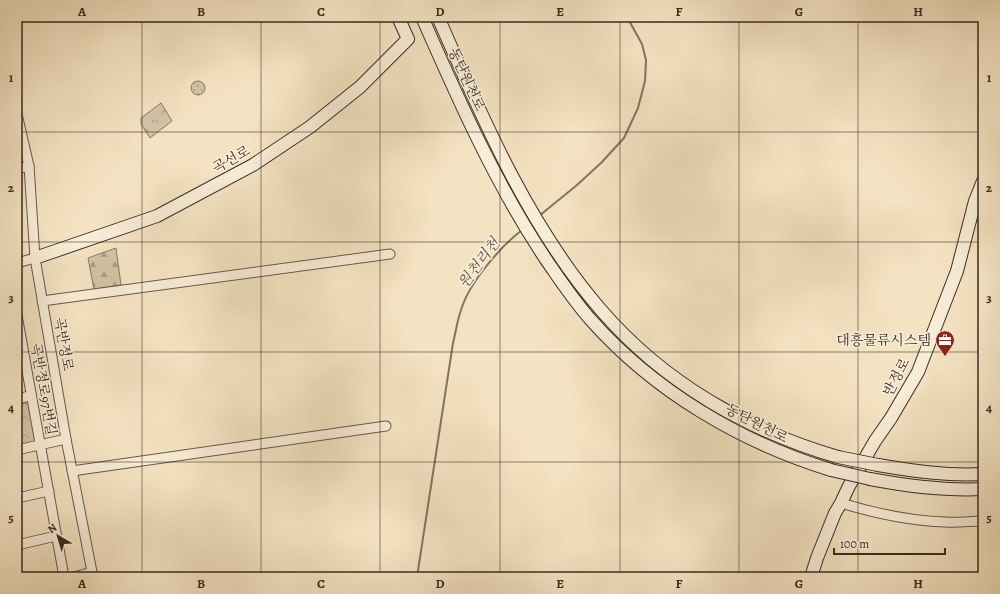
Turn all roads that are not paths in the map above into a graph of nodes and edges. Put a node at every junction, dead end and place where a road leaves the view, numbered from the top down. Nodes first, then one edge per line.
1 (398, 17) edge
2 (422, 17) edge
3 (438, 17) edge
4 (17, 114) edge
5 (29, 166) junction
6 (17, 169) edge
7 (983, 181) edge
8 (390, 254) dead end
9 (35, 258) junction
10 (17, 262) edge
11 (42, 301) junction
12 (17, 315) edge
13 (20, 349) edge
14 (31, 395) junction
15 (17, 400) edge
16 (386, 426) dead end
17 (66, 439) junction
18 (40, 444) junction
19 (17, 450) edge
20 (72, 470) junction
21 (983, 474) edge
22 (983, 489) edge
23 (49, 491) junction
24 (17, 498) edge
25 (841, 503) junction
26 (983, 521) edge
27 (56, 536) junction
28 (17, 545) edge
29 (93, 575) edge
30 (64, 577) edge
31 (74, 577) edge
32 (811, 577) edge

1 - 9 main road, 곡선로
2 - 22 main road, 동탄원천로, bridge
3 - 21 main road, 동탄원천로, bridge
4 - 5 street, 곡반정로
5 - 6 street
5 - 9 street, 곡반정로
7 - 25 main road, 반정로
8 - 11 street
9 - 10 street, 곡선로
9 - 11 street, 곡반정로
11 - 17 street, 곡반정로
12 - 13 street, 곡반정로97번길
13 - 14 street, 곡반정로97번길
14 - 15 street
14 - 18 street, 곡반정로97번길
16 - 20 street
17 - 18 street, 곡반정로97번길
17 - 20 street, 곡반정로
18 - 19 street, 곡반정로97번길
18 - 23 street
20 - 29 street, 곡반정로
23 - 24 street
23 - 27 street
25 - 26 street
25 - 32 main road, 반정로
27 - 28 street
27 - 30 street
29 - 31 street

